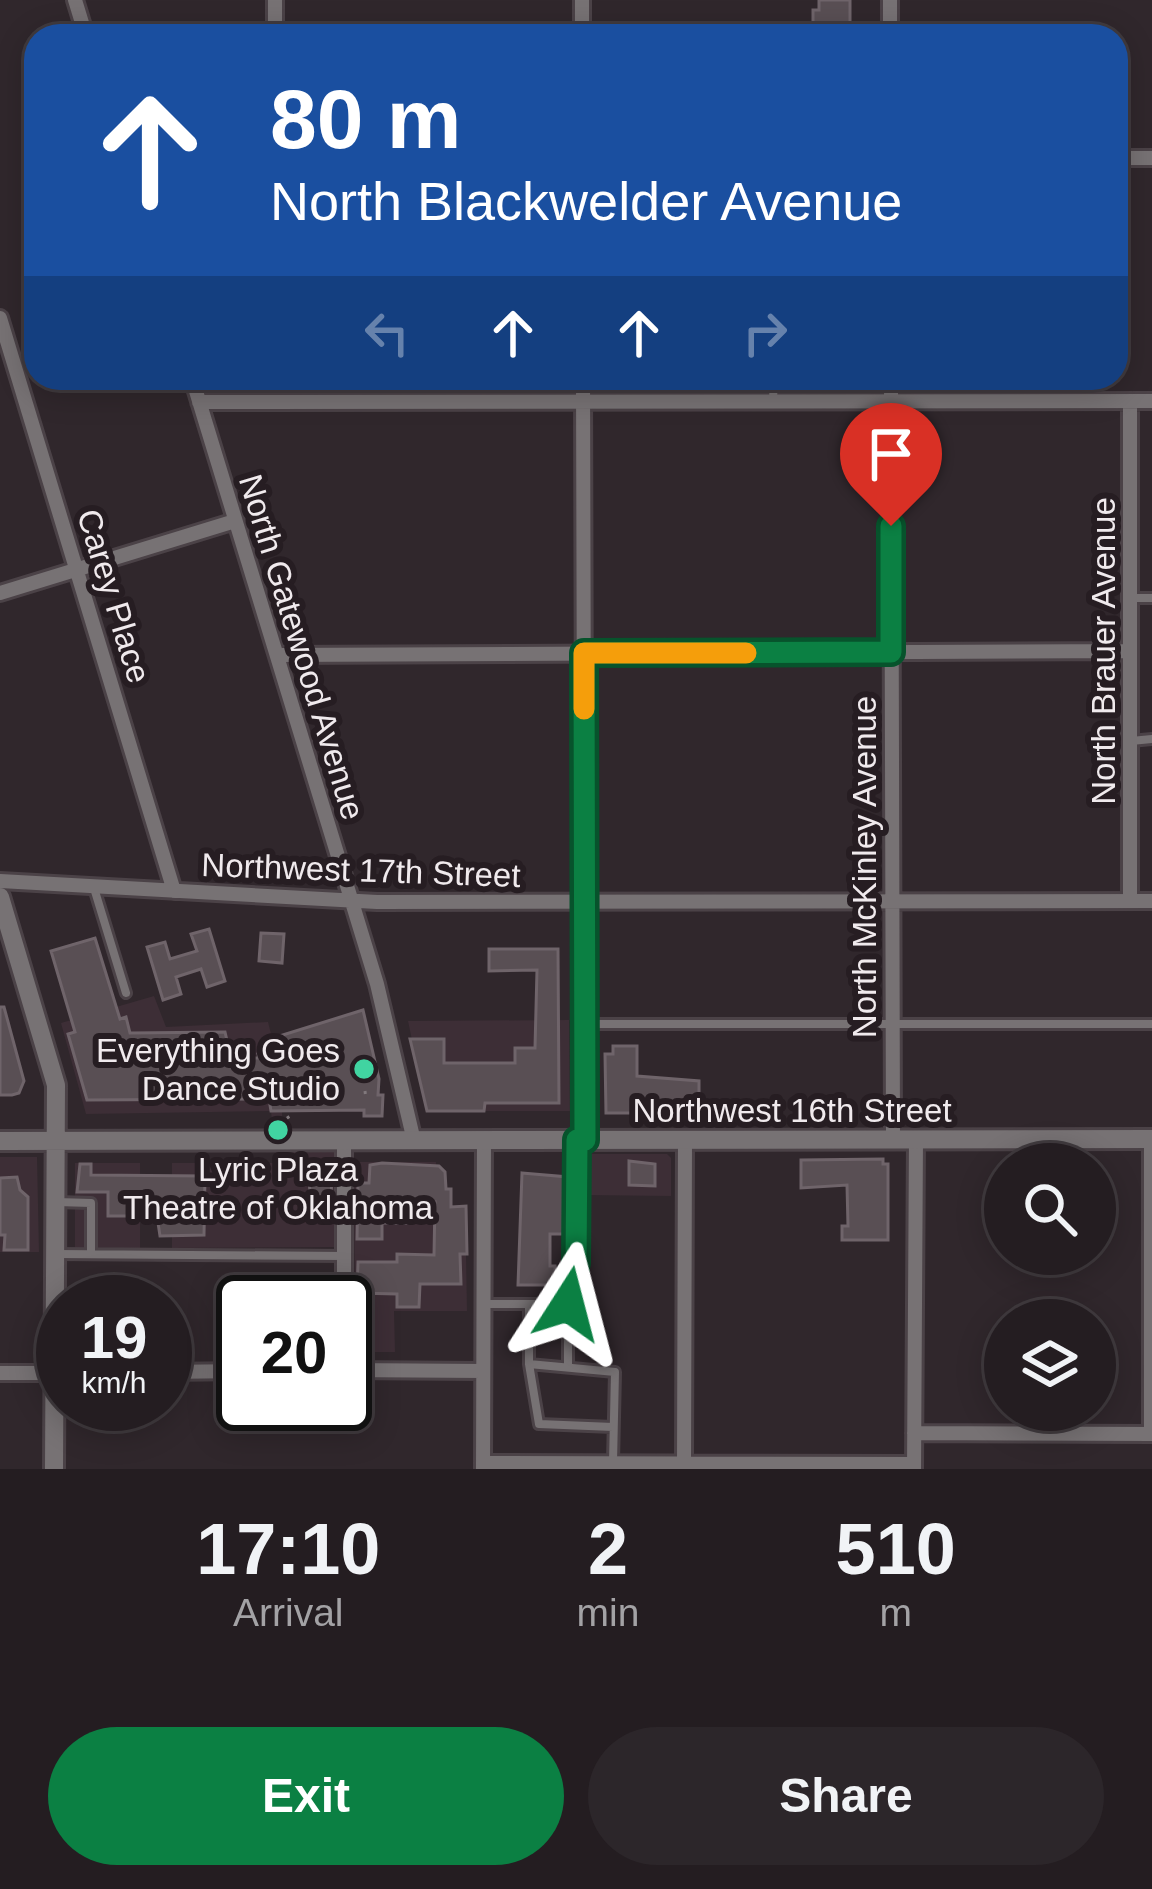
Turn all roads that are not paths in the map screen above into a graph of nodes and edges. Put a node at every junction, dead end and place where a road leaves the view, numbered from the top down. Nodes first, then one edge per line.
1 (0, 317) edge
2 (196, 390) edge
3 (584, 390) edge
4 (773, 390) edge
5 (891, 390) edge
6 (584, 401) junction
7 (773, 401) junction
8 (891, 401) junction
9 (1130, 401) junction
10 (1152, 401) edge
11 (200, 402) junction
12 (235, 521) junction
13 (78, 569) junction
14 (0, 593) edge
15 (1130, 598) junction
16 (1152, 598) edge
17 (1130, 651) junction
18 (891, 652) junction
19 (584, 653) junction
20 (278, 655) junction
21 (1152, 739) edge
22 (1131, 741) junction
23 (0, 881) edge
24 (93, 887) junction
25 (174, 891) junction
26 (0, 897) edge
27 (351, 900) junction
28 (1130, 901) junction
29 (1152, 901) edge
30 (584, 902) junction
31 (891, 902) junction
32 (126, 992) dead end
33 (585, 1024) junction
34 (892, 1024) junction
35 (1152, 1024) edge
36 (893, 1139) junction
37 (916, 1139) junction
38 (1152, 1139) edge
39 (581, 1140) junction
40 (0, 1141) edge
41 (344, 1141) junction
42 (414, 1141) junction
43 (484, 1141) junction
44 (685, 1141) junction
45 (56, 1142) junction
46 (55, 1202) junction
47 (55, 1254) junction
48 (91, 1254) junction
49 (344, 1256) junction
50 (56, 1275) edge
51 (344, 1275) edge
52 (484, 1304) junction
53 (529, 1304) junction
54 (568, 1304) junction
55 (529, 1364) junction
56 (568, 1366) junction
57 (372, 1370) edge
58 (483, 1371) junction
59 (0, 1373) edge
60 (36, 1373) edge
61 (613, 1427) junction
62 (56, 1431) edge
63 (914, 1433) junction
64 (1151, 1434) edge
65 (613, 1463) junction
66 (683, 1463) junction
67 (483, 1466) edge
68 (914, 1466) edge
69 (54, 1469) edge

1 - 13 street, Carey Place
2 - 11 street, North Gatewood Avenue
3 - 6 street
4 - 7 lane
5 - 8 street, North McKinley Avenue
6 - 7 street
6 - 11 street
6 - 19 street
7 - 8 street
8 - 9 street
8 - 18 street, North McKinley Avenue
9 - 10 street
9 - 15 street, North Brauer Avenue
11 - 12 street, North Gatewood Avenue
12 - 13 street
12 - 20 street, North Gatewood Avenue
13 - 14 street
13 - 25 street, Carey Place
15 - 16 lane
15 - 17 street, North Brauer Avenue
17 - 18 street
17 - 22 street, North Brauer Avenue
18 - 19 street
18 - 31 street, North McKinley Avenue
19 - 20 street
19 - 30 street
20 - 27 street, North Gatewood Avenue
21 - 22 lane
22 - 28 street, North Brauer Avenue
23 - 24 street, Northwest 17th Street
24 - 25 street, Northwest 17th Street
24 - 32 lane
25 - 27 street, Northwest 17th Street
26 - 45 street
27 - 30 street, Northwest 17th Street
27 - 42 street, North Gatewood Avenue
28 - 29 street, Northwest 17th Street
28 - 31 street, Northwest 17th Street
30 - 31 street, Northwest 17th Street
30 - 33 street
31 - 34 street, North McKinley Avenue
33 - 34 lane
33 - 39 street
34 - 35 lane
34 - 36 street, North McKinley Avenue
36 - 37 street, Northwest 16th Street
36 - 44 street, Northwest 16th Street
37 - 38 street, Northwest 16th Street
37 - 63 street
38 - 64 street
39 - 43 street, Northwest 16th Street
39 - 44 street, Northwest 16th Street
39 - 54 lane
40 - 45 street, Northwest 16th Street
41 - 42 street, Northwest 16th Street
41 - 45 street, Northwest 16th Street
41 - 49 street
42 - 43 street, Northwest 16th Street
43 - 52 street
44 - 66 street
45 - 46 street
46 - 47 street
46 - 48 lane
47 - 48 lane
47 - 50 street
48 - 49 lane
49 - 51 street
52 - 53 lane
52 - 58 street
53 - 54 lane
53 - 55 lane
54 - 56 lane
55 - 56 lane
55 - 61 lane
56 - 61 lane
57 - 58 street
58 - 67 street
59 - 60 street
61 - 65 lane
62 - 69 street
63 - 64 street
63 - 68 street
65 - 66 street
65 - 67 street
66 - 68 street

